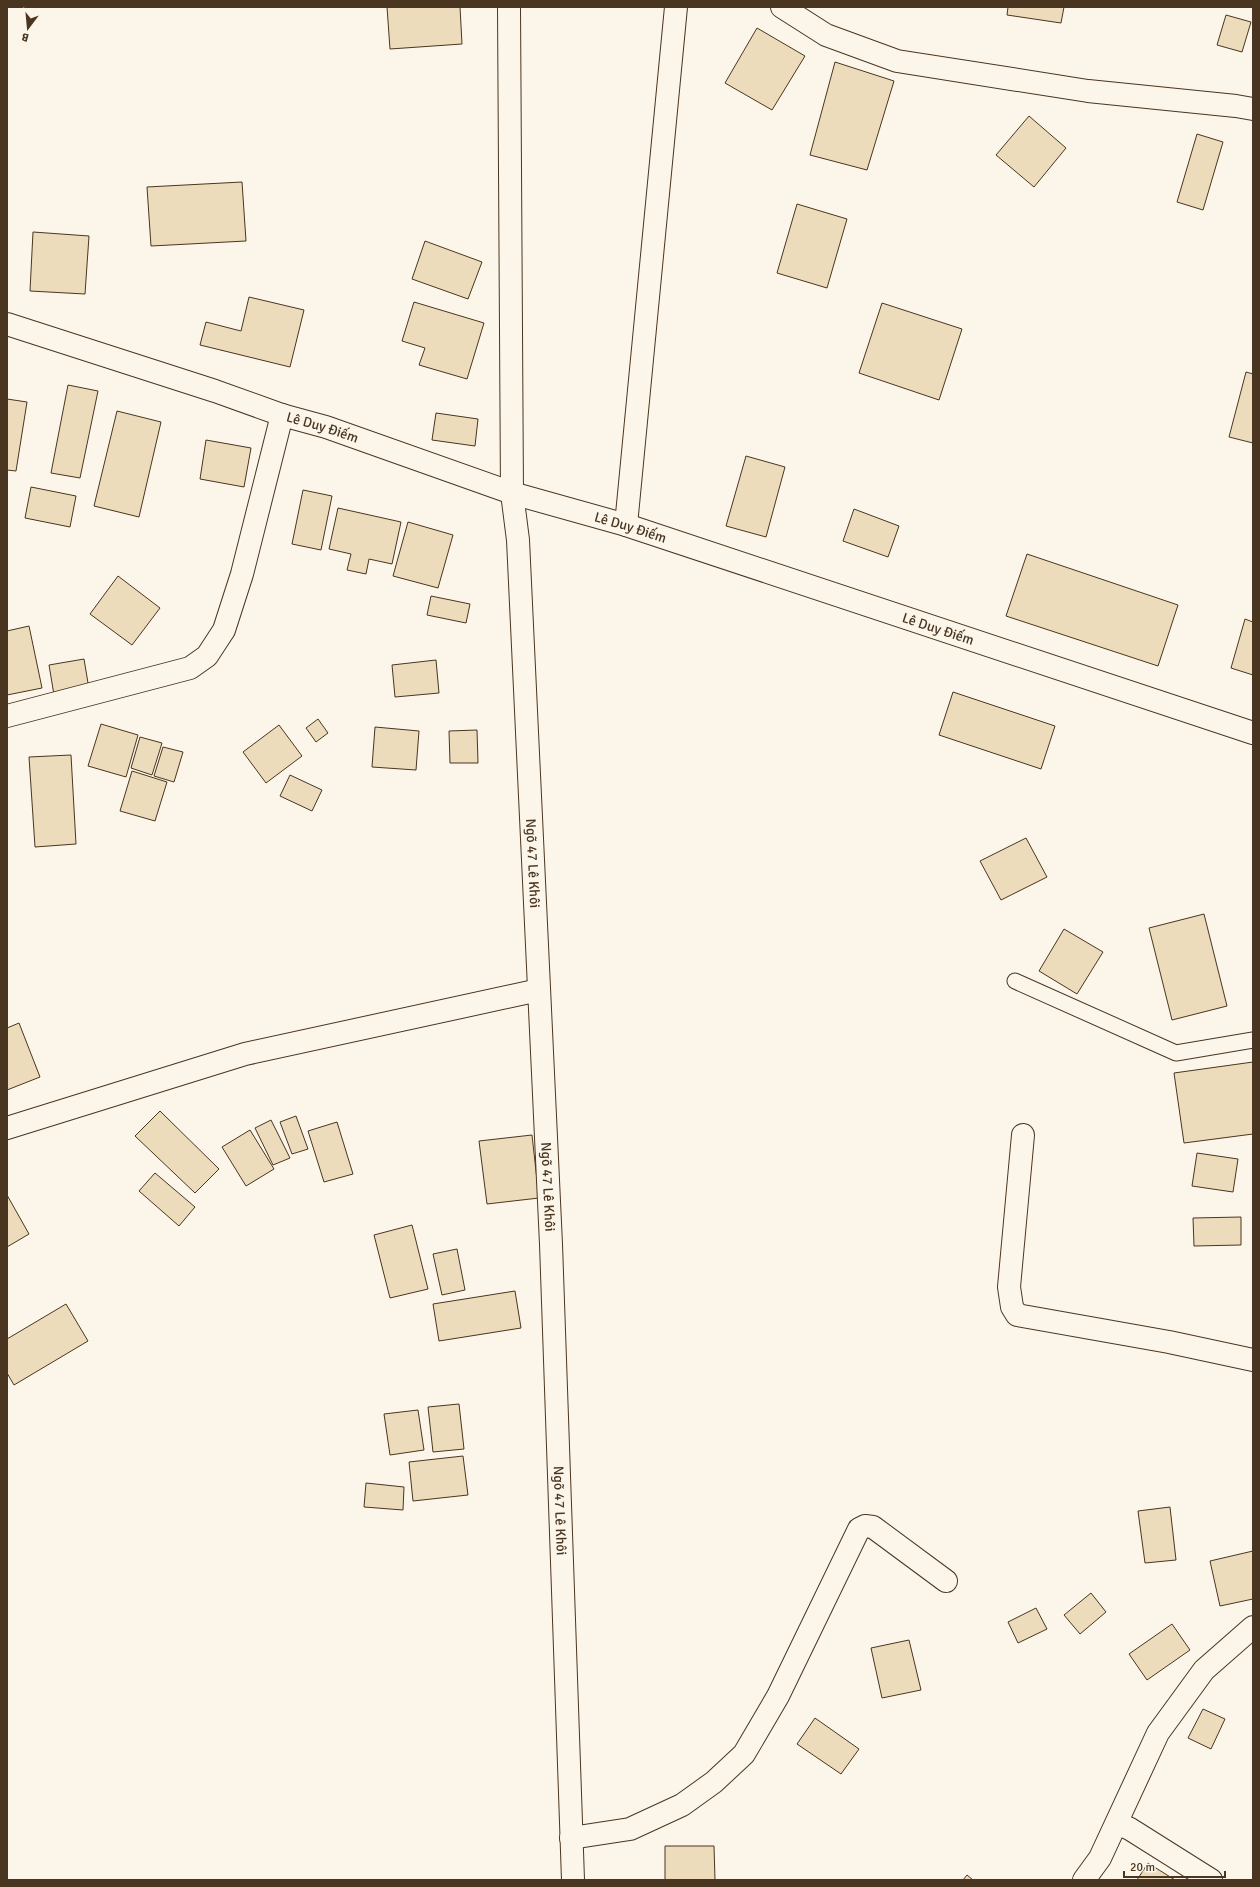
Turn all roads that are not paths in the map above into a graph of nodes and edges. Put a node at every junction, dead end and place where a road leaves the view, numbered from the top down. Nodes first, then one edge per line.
1 (509, 7) edge
2 (676, 7) edge
3 (782, 7) edge
4 (1253, 109) edge
5 (7, 324) edge
6 (282, 415) junction
7 (512, 493) junction
8 (626, 525) junction
9 (7, 716) edge
10 (1253, 733) edge
11 (1015, 981) dead end
12 (539, 990) junction
13 (1253, 1040) edge
14 (7, 1128) edge
15 (1023, 1135) dead end
16 (1253, 1360) edge
17 (946, 1582) dead end
18 (1253, 1627) edge
19 (1117, 1824) junction
20 (571, 1838) junction
21 (573, 1880) edge
22 (1084, 1880) edge
23 (1211, 1880) edge

1 - 7 street, Ngõ 47 Lê Khôi
2 - 8 street
3 - 4 street
5 - 6 street, Lê Duy Điếm
6 - 7 street, Lê Duy Điếm
6 - 9 street
7 - 8 street, Lê Duy Điếm
7 - 12 street, Ngõ 47 Lê Khôi
8 - 10 street, Lê Duy Điếm
11 - 13 lane
12 - 14 street
12 - 20 street, Ngõ 47 Lê Khôi
15 - 16 street
17 - 20 street
18 - 19 street
19 - 22 street
19 - 23 street
20 - 21 street, Ngõ 47 Lê Khôi

